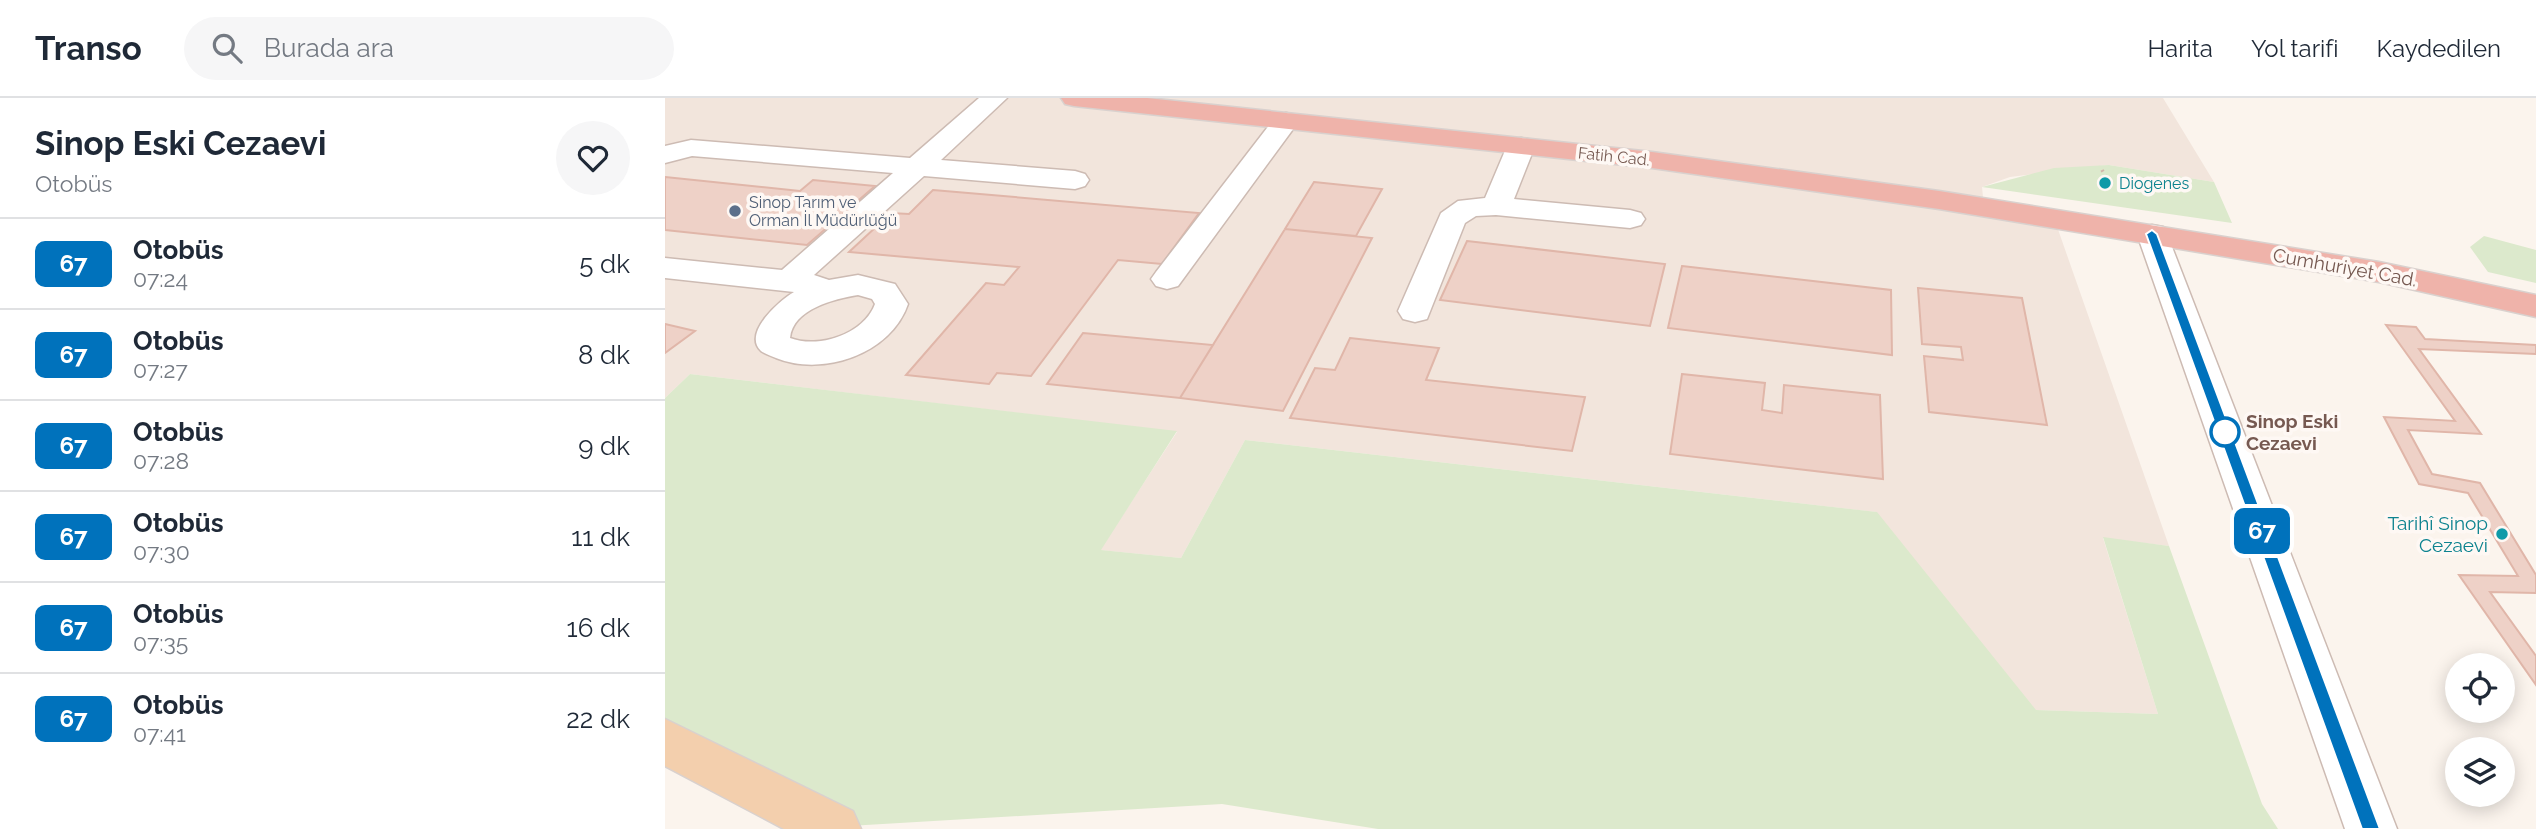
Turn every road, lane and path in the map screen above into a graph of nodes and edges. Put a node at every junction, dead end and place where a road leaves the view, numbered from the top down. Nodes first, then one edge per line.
1 (994, 98) edge
2 (1075, 98) edge
3 (1286, 121) junction
4 (1521, 146) junction
5 (665, 155) edge
6 (918, 166) junction
7 (2102, 170) dead end
8 (2106, 177) dead end
9 (1075, 180) dead end
10 (1496, 206) junction
11 (1630, 219) dead end
12 (2152, 234) junction
13 (665, 268) edge
14 (1167, 279) dead end
15 (2536, 306) edge
16 (1415, 311) dead end
17 (665, 741) edge
18 (835, 829) edge
19 (2371, 829) edge

1 - 6 lane
2 - 3 highway, Fatih Cad.
3 - 4 highway, Fatih Cad.
3 - 14 lane
4 - 10 lane
4 - 12 highway, Fatih Cad.
5 - 6 lane
6 - 9 lane
6 - 13 lane
7 - 8 path
10 - 11 lane
10 - 16 lane
12 - 15 highway, Cumhuriyet Cad.
12 - 19 lane
17 - 18 main road

